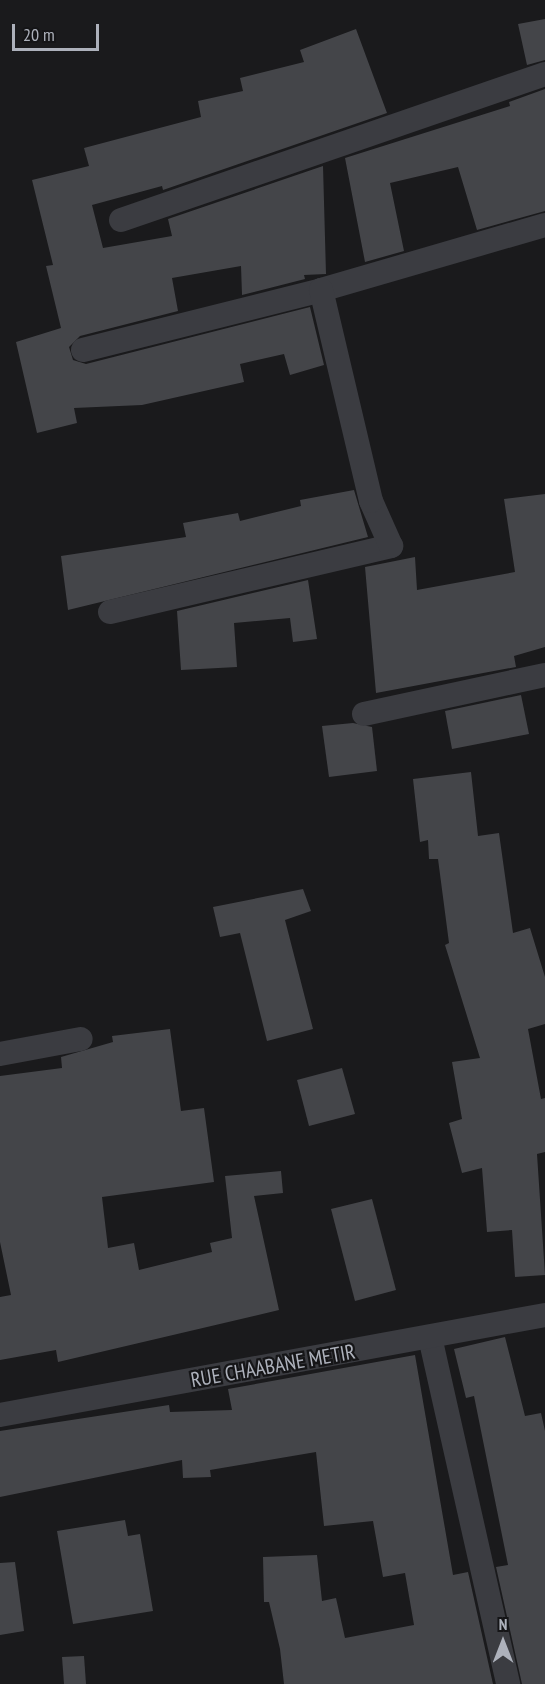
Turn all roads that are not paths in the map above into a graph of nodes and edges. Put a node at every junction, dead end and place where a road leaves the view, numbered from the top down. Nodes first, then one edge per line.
1 (545, 74) edge
2 (121, 220) dead end
3 (545, 225) edge
4 (321, 290) junction
5 (83, 350) dead end
6 (110, 612) dead end
7 (545, 675) edge
8 (363, 714) dead end
9 (81, 1039) dead end
10 (0, 1054) edge
11 (545, 1315) edge
12 (430, 1337) junction
13 (0, 1415) edge
14 (508, 1684) edge

1 - 2 street
3 - 4 street
4 - 5 street
4 - 6 street
7 - 8 street
9 - 10 street
11 - 12 street, RUE CHAABANE METIR
12 - 13 street, RUE CHAABANE METIR
12 - 14 street

